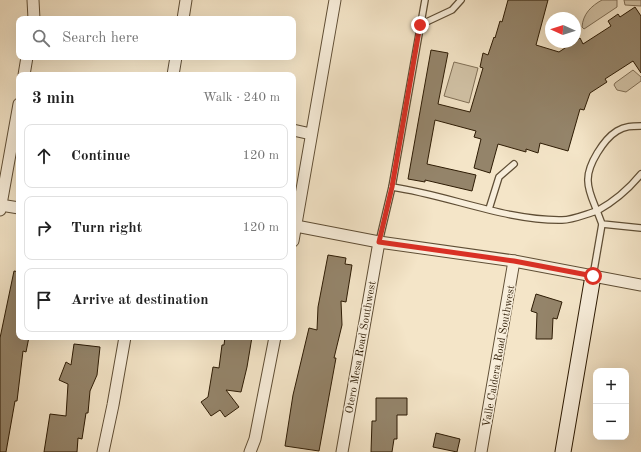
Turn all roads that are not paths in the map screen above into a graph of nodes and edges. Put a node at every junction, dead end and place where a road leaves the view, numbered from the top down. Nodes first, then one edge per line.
1 (33, 0) edge
2 (186, 0) edge
3 (335, 0) edge
4 (425, 0) edge
5 (461, 0) edge
6 (34, 16) edge
7 (183, 16) edge
8 (420, 25) junction
9 (26, 60) edge
10 (176, 60) edge
11 (24, 72) edge
12 (174, 72) edge
13 (16, 120) edge
14 (641, 126) edge
15 (296, 131) edge
16 (311, 134) junction
17 (514, 164) dead end
18 (641, 174) edge
19 (392, 187) junction
20 (0, 206) edge
21 (16, 208) edge
22 (489, 209) junction
23 (597, 211) junction
24 (602, 224) junction
25 (296, 226) joint
26 (641, 228) edge
27 (379, 242) junction
28 (514, 261) junction
29 (593, 276) junction
30 (641, 285) edge
31 (125, 340) edge
32 (274, 340) edge
33 (103, 452) edge
34 (250, 452) edge
35 (342, 452) edge
36 (481, 452) edge
37 (562, 452) edge

1 - 6 street
2 - 7 street
3 - 16 street
4 - 8 lane
5 - 8 lane
8 - 19 lane
9 - 11 street
10 - 12 street
13 - 20 street
14 - 23 lane
15 - 16 street
16 - 25 street
17 - 22 lane
18 - 23 lane
19 - 22 lane
19 - 27 lane
20 - 21 street
22 - 23 lane
23 - 24 lane
24 - 26 lane
24 - 29 lane
25 - 27 street
27 - 28 street
27 - 35 street, Otero Mesa Road Southwest
28 - 29 street
28 - 36 street, Valle Caldera Road Southwest
29 - 30 street
29 - 37 street
31 - 33 street
32 - 34 street

